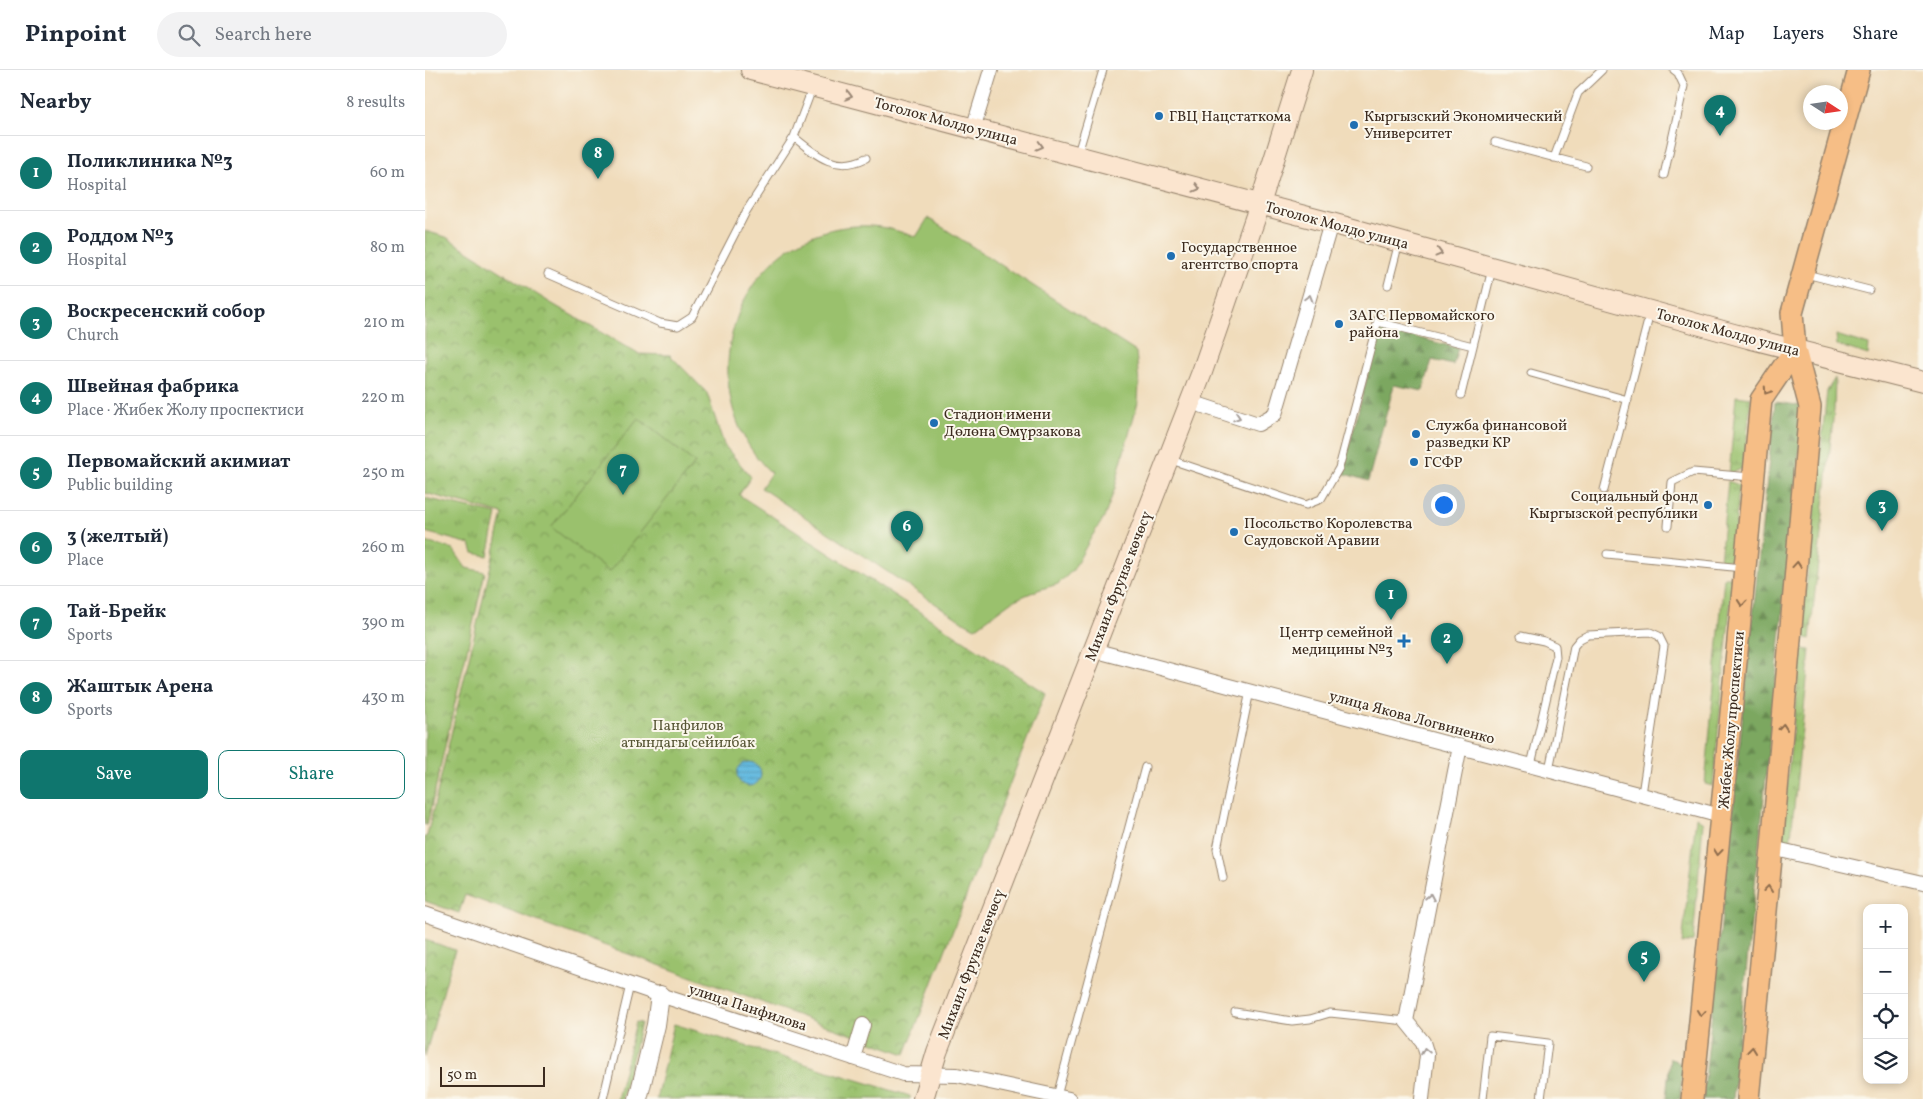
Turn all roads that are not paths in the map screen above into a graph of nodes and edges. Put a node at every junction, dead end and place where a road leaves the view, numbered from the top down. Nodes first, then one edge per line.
1 (751, 70) edge
2 (991, 70) edge
3 (1103, 70) edge
4 (1302, 70) edge
5 (1602, 70) edge
6 (1674, 70) edge
7 (1859, 70) edge
8 (813, 86) junction
9 (973, 129) junction
10 (795, 137) junction
11 (1495, 142) dead end
12 (1077, 156) junction
13 (866, 158) dead end
14 (1554, 158) junction
15 (1586, 166) dead end
16 (1664, 175) dead end
17 (1260, 204) junction
18 (1331, 223) junction
19 (1399, 242) junction
20 (1492, 267) junction
21 (1803, 273) junction
22 (548, 274) dead end
23 (1388, 285) dead end
24 (1869, 290) dead end
25 (1651, 311) junction
26 (1473, 346) junction
27 (1795, 350) junction
28 (1531, 373) dead end
29 (1923, 382) edge
30 (1461, 395) dead end
31 (1627, 400) junction
32 (1191, 402) junction
33 (1168, 459) junction
34 (1753, 478) junction
35 (1605, 490) dead end
36 (1668, 526) dead end
37 (1607, 554) dead end
38 (1745, 568) junction
39 (1521, 636) dead end
40 (1093, 650) junction
41 (1250, 691) junction
42 (1459, 746) junction
43 (1531, 765) junction
44 (1145, 767) dead end
45 (1549, 770) junction
46 (1642, 794) junction
47 (1721, 816) junction
48 (1772, 848) junction
49 (1223, 878) dead end
50 (1923, 883) edge
51 (425, 914) edge
52 (630, 985) junction
53 (660, 996) junction
54 (1235, 1012) dead end
55 (1406, 1021) junction
56 (863, 1025) dead end
57 (853, 1058) junction
58 (930, 1075) junction
59 (1063, 1098) edge
60 (603, 1099) edge
61 (638, 1099) edge
62 (923, 1099) edge
63 (1422, 1099) edge
64 (1483, 1099) edge
65 (1541, 1099) edge
66 (1692, 1099) edge
67 (1748, 1099) edge

1 - 8 main road, Тоголок Молдо улица
2 - 9 street
3 - 12 lane
4 - 17 main road, Михаил Фрунзе көчөсү
5 - 14 lane
6 - 16 lane
7 - 21 main road
8 -> 9 main road, Тоголок Молдо улица
8 - 10 lane
9 -> 12 main road, Тоголок Молдо улица
10 - 13 lane
10 - 22 lane
11 - 14 lane
12 -> 17 main road, Тоголок Молдо улица
14 - 15 lane
17 - 18 main road, Тоголок Молдо улица
17 - 32 main road, Михаил Фрунзе көчөсү
18 - 19 main road, Тоголок Молдо улица
32 -> 18 street
19 -> 20 main road, Тоголок Молдо улица
19 - 23 lane
20 - 25 main road, Тоголок Молдо улица
20 - 26 lane
21 - 24 lane
21 - 27 main road
25 - 27 main road, Тоголок Молдо улица
25 - 31 lane
26 - 30 lane
26 - 33 lane
27 - 29 main road, Тоголок Молдо улица
27 -> 34 main road, Жибек Жолу проспектиси
48 -> 27 main road
28 - 31 lane
31 - 35 lane
32 - 33 main road, Михаил Фрунзе көчөсү
33 - 40 main road, Михаил Фрунзе көчөсү
34 - 36 lane
34 - 38 main road, Жибек Жолу проспектиси
37 - 38 lane
38 -> 47 main road, Жибек Жолу проспектиси
39 - 43 lane
40 - 41 street, улица Якова Логвиненко
40 - 58 main road, Михаил Фрунзе көчөсү
41 - 42 street, улица Якова Логвиненко
41 - 49 lane
42 - 43 street, улица Якова Логвиненко
55 -> 42 street
43 - 45 street, улица Якова Логвиненко
44 - 59 lane
45 - 46 street, улица Якова Логвиненко
45 - 46 lane
46 - 47 street, улица Якова Логвиненко
47 -> 66 main road, Жибек Жолу проспектиси
48 - 50 street
67 -> 48 main road
51 - 52 street, улица Панфилова
52 - 53 street, улица Панфилова
52 - 60 lane
53 - 57 street, улица Панфилова
53 - 61 street
54 - 55 lane
63 -> 55 street
56 - 57 street
57 - 58 street, улица Панфилова
58 - 59 street, улица Панфилова
58 - 62 main road, Михаил Фрунзе көчөсү
64 - 65 lane

